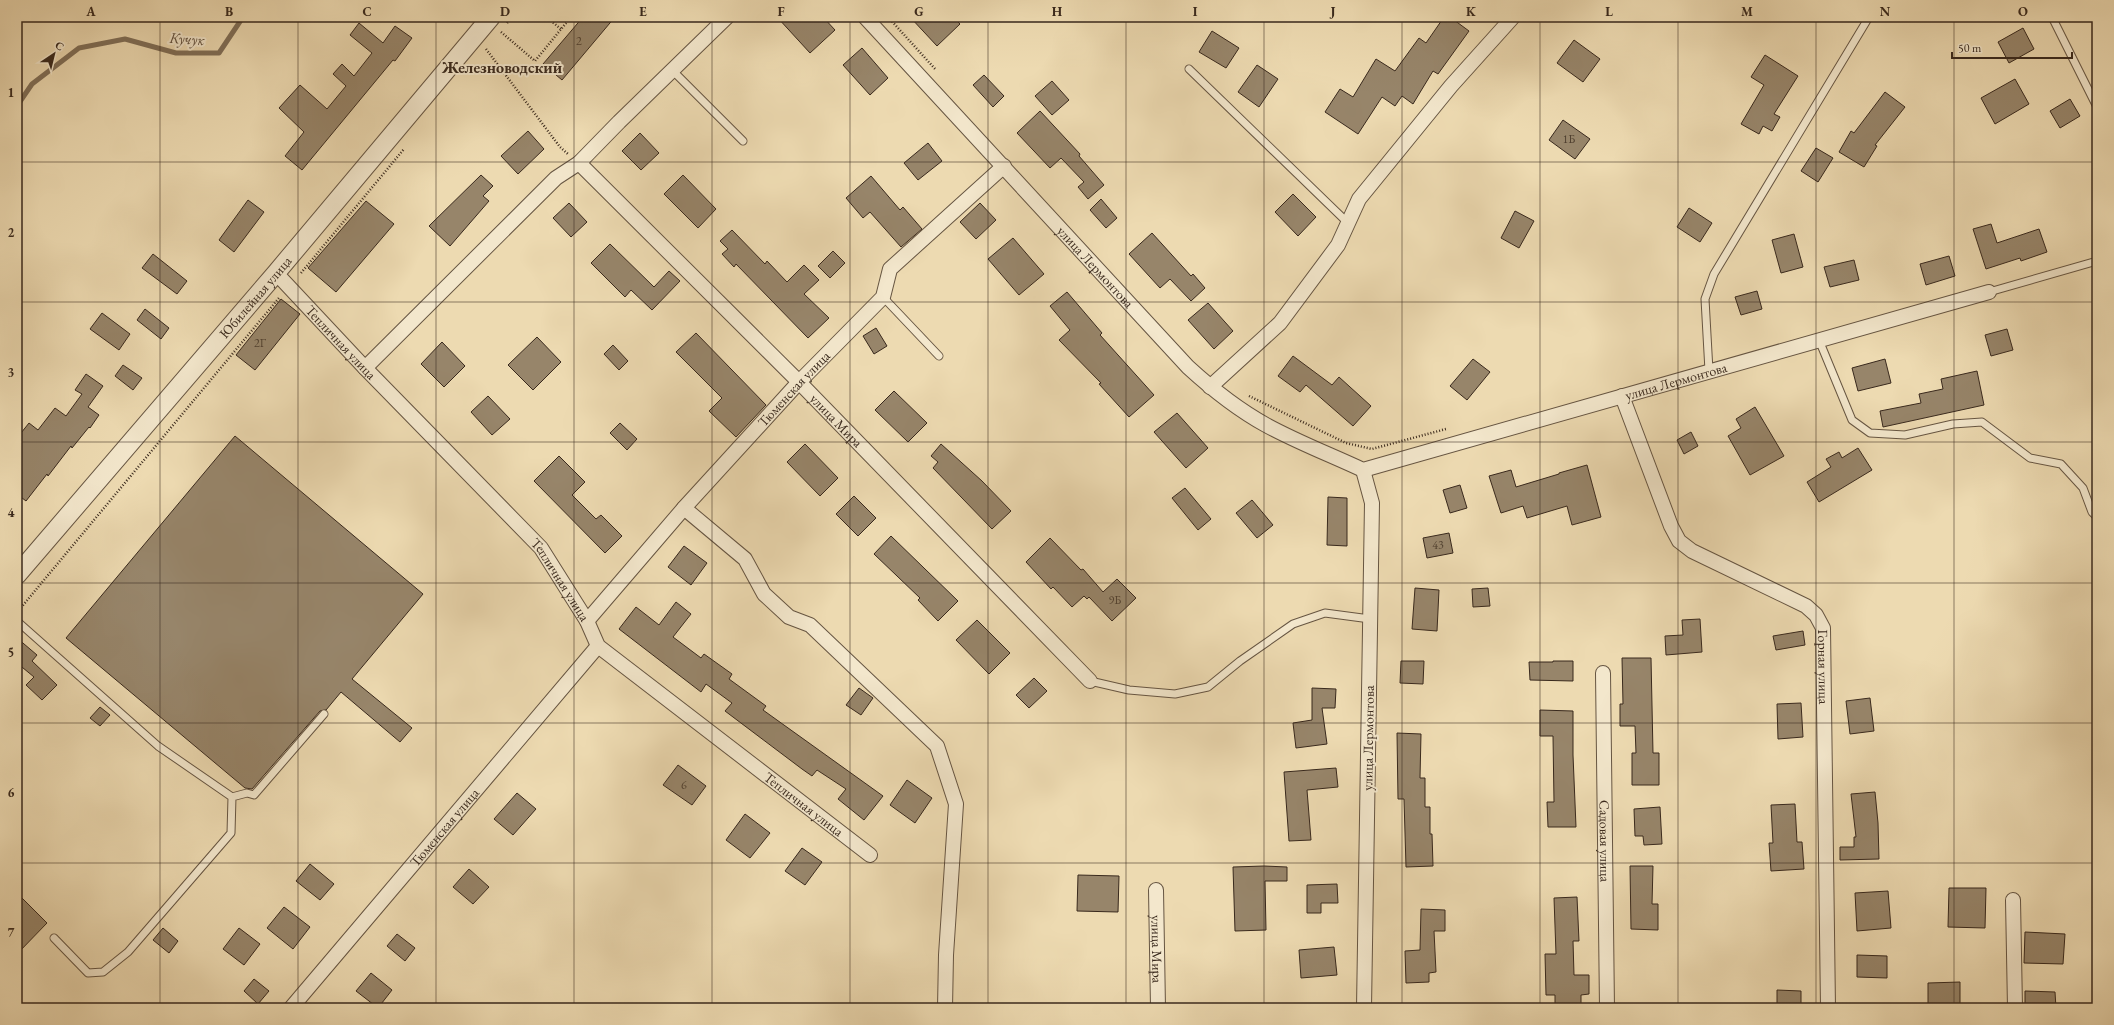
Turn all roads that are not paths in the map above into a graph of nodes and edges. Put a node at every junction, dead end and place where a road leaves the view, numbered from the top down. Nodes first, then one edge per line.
1 (727, 17) edge
2 (865, 17) edge
3 (1513, 17) edge
4 (1869, 17) edge
5 (2052, 17) edge
6 (495, 24) edge
7 (1189, 69) dead end
8 (672, 70) junction
9 (2097, 107) edge
10 (743, 141) dead end
11 (580, 163) junction
12 (1004, 166) junction
13 (1348, 223) junction
14 (2097, 261) edge
15 (276, 273) junction
16 (1990, 292) joint
17 (883, 297) junction
18 (1819, 340) junction
19 (939, 356) dead end
20 (365, 368) junction
21 (1709, 372) junction
22 (799, 382) junction
23 (1210, 388) junction
24 (1622, 396) junction
25 (1363, 470) junction
26 (684, 508) junction
27 (2097, 517) edge
28 (17, 575) edge
29 (1370, 618) junction
30 (17, 621) edge
31 (587, 621) junction
32 (598, 646) junction
33 (1603, 673) dead end
34 (1090, 681) joint
35 (324, 714) dead end
36 (232, 797) junction
37 (870, 855) dead end
38 (1156, 890) dead end
39 (2013, 900) dead end
40 (54, 938) dead end
41 (292, 1008) edge
42 (945, 1008) edge
43 (1158, 1008) edge
44 (1364, 1008) edge
45 (1607, 1008) edge
46 (1828, 1008) edge
47 (2015, 1008) edge

1 - 8 street
2 - 12 street, улица Лермонтова
3 - 13 street
4 - 21 lane
5 - 9 lane
6 - 15 street, Юбилейная улица
7 - 13 lane
8 - 10 lane
8 - 11 street
11 - 20 street
11 - 22 street, улица Мира
12 - 17 street
12 - 23 street, улица Лермонтова
13 - 23 street
14 - 16 lane
15 - 20 street, Тепличная улица
15 - 28 street, Юбилейная улица
16 - 18 street, улица Лермонтова
17 - 19 lane
17 - 22 street, Тюменская улица
18 - 21 street, улица Лермонтова
18 - 27 lane
20 - 31 street, Тепличная улица
21 - 24 street, улица Лермонтова
22 - 26 street, Тюменская улица
22 - 34 street, улица Мира
23 - 25 street, улица Лермонтова
24 - 25 street, улица Лермонтова
24 - 46 street, Горная улица
25 - 29 street, улица Лермонтова
26 - 31 street, Тюменская улица
26 - 42 street
29 - 34 lane
29 - 44 street, улица Лермонтова
30 - 36 lane
31 - 32 street, Тепличная улица
32 - 37 street, Тепличная улица
32 - 41 street, Тюменская улица
33 - 45 street, Садовая улица
35 - 36 lane
36 - 40 lane
38 - 43 street, улица Мира
39 - 47 street

